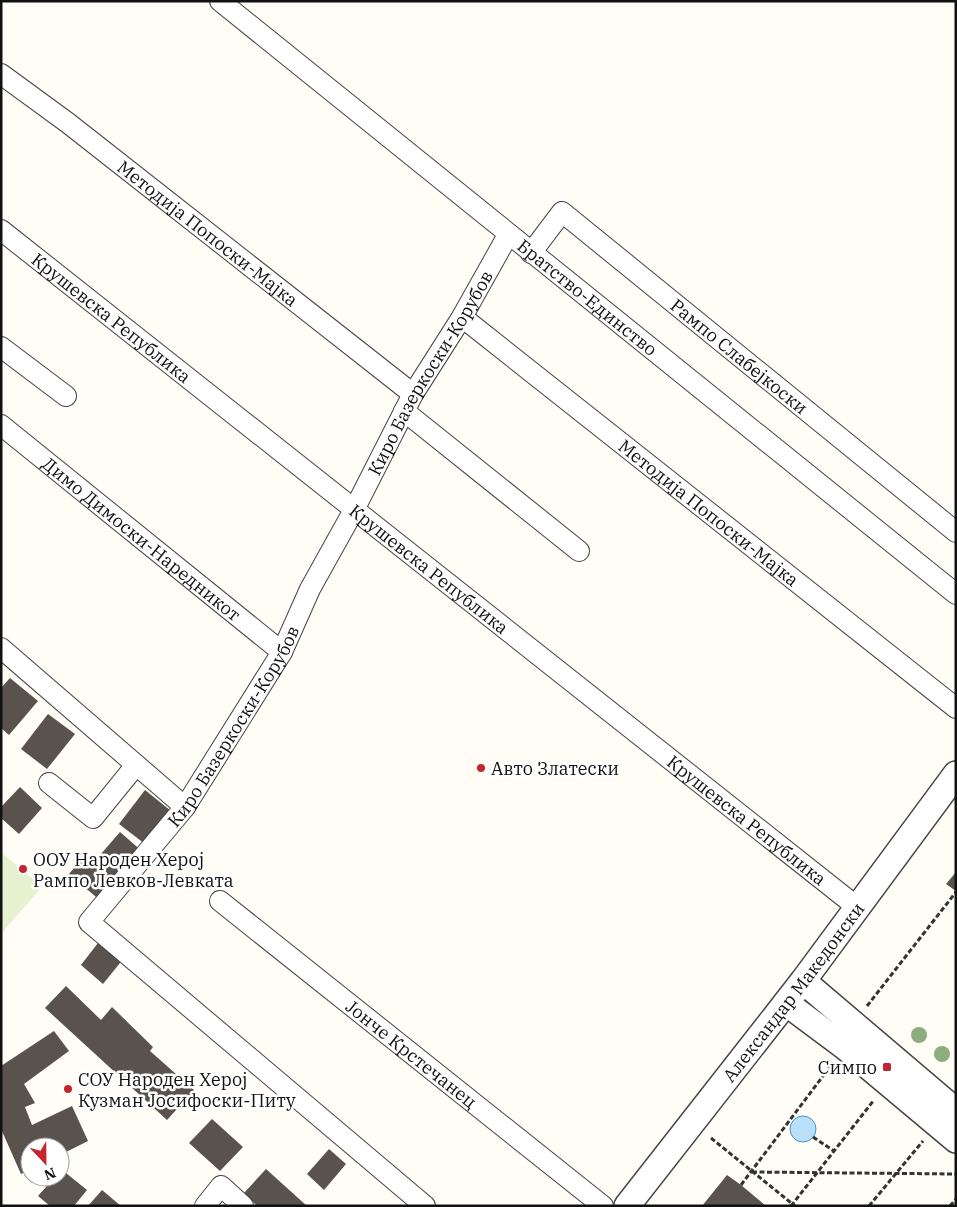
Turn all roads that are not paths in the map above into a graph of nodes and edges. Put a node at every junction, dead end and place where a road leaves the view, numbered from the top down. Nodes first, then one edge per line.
1 (220, 1) edge
2 (1, 74) edge
3 (1, 230) edge
4 (508, 235) junction
5 (531, 253) junction
6 (462, 317) junction
7 (1, 347) edge
8 (66, 396) dead end
9 (409, 402) junction
10 (1, 425) edge
11 (354, 510) junction
12 (956, 532) edge
13 (579, 551) dead end
14 (956, 594) edge
15 (1, 648) edge
16 (282, 652) junction
17 (956, 708) edge
18 (136, 765) junction
19 (956, 774) edge
20 (49, 783) dead end
21 (185, 807) junction
22 (220, 901) dead end
23 (857, 907) junction
24 (803, 981) junction
25 (786, 1003) junction
26 (956, 1111) edge
27 (956, 1140) edge
28 (205, 1206) edge
29 (243, 1206) edge
30 (425, 1206) edge
31 (603, 1206) edge
32 (627, 1206) edge

1 - 4 street, Братство-Единство
2 - 9 street, Методија Попоски-Мајка
3 - 11 street, Крушевска Република
4 - 5 street, Братство-Единство
4 - 6 street, Киро Базеркоски-Корубов
5 - 12 street, Рампо Слабејкоски
5 - 14 street, Братство-Единство
6 - 9 street, Киро Базеркоски-Корубов
6 - 17 street, Методија Попоски-Мајка
7 - 8 street
9 - 11 street, Киро Базеркоски-Корубов
9 - 13 street, Методија Попоски-Мајка
10 - 16 street, Димо Димоски-Наредникот
11 - 16 street, Киро Базеркоски-Корубов
11 - 23 street, Крушевска Република
15 - 18 street
16 - 21 street, Киро Базеркоски-Корубов
18 - 20 street
18 - 21 street
19 - 23 street, Александар Македонски
21 - 30 street, Киро Базеркоски-Корубов
22 - 31 street, Јонче Крстечанец
23 - 24 street, Александар Македонски
24 - 25 street, Александар Македонски
24 - 26 street
25 - 27 street
25 - 32 street, Александар Македонски
28 - 29 street

